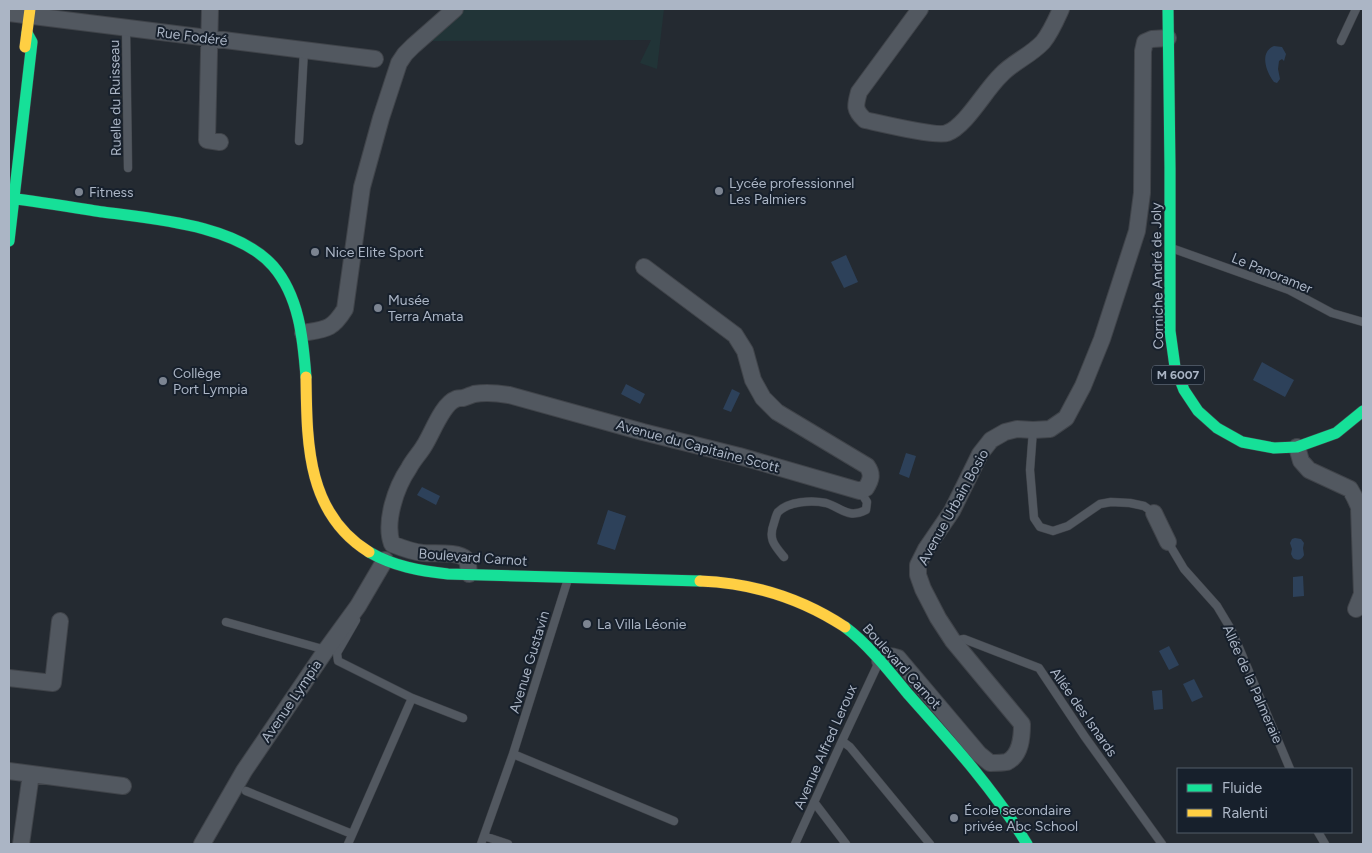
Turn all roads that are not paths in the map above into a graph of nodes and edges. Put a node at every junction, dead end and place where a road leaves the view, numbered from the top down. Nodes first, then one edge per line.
1 (210, 9) edge
2 (455, 9) edge
3 (920, 9) edge
4 (1062, 9) edge
5 (1168, 9) edge
6 (1356, 9) edge
7 (30, 12) edge
8 (9, 13) edge
9 (126, 28) junction
10 (27, 33) junction
11 (209, 38) junction
12 (1168, 38) junction
13 (1341, 41) dead end
14 (304, 50) junction
15 (375, 59) dead end
16 (299, 141) dead end
17 (220, 142) dead end
18 (128, 168) dead end
19 (9, 170) edge
20 (11, 199) edge
21 (9, 241) edge
22 (1170, 247) junction
23 (644, 267) dead end
24 (1363, 322) edge
25 (302, 333) junction
26 (1363, 411) edge
27 (1033, 430) junction
28 (1297, 447) junction
29 (860, 491) junction
30 (1154, 514) joint
31 (1168, 542) joint
32 (784, 557) dead end
33 (385, 560) junction
34 (469, 574) junction
35 (568, 577) junction
36 (358, 606) junction
37 (1356, 609) dead end
38 (60, 621) dead end
39 (226, 622) dead end
40 (953, 641) junction
41 (326, 650) junction
42 (880, 662) junction
43 (9, 678) edge
44 (412, 698) junction
45 (463, 718) dead end
46 (842, 741) junction
47 (513, 754) junction
48 (1290, 768) edge
49 (9, 771) edge
50 (30, 774) junction
51 (123, 786) dead end
52 (246, 791) dead end
53 (814, 802) junction
54 (674, 821) dead end
55 (1319, 833) edge
56 (352, 834) junction
57 (484, 836) junction
58 (21, 844) edge
59 (202, 844) edge
60 (348, 844) edge
61 (481, 844) edge
62 (508, 844) edge
63 (795, 844) edge
64 (846, 844) edge
65 (930, 844) edge
66 (1027, 844) edge
67 (1162, 844) edge
68 (1325, 844) edge

1 - 11 street
2 - 25 street
3 - 4 street
5 - 12 main road, Corniche André de Joly / M 6007
6 - 13 lane
7 - 8 street, Rue Fodéré
7 - 9 street, Rue Fodéré
7 - 10 main road
9 - 11 street, Rue Fodéré
9 - 18 lane, Ruelle du Ruisseau
10 - 19 main road
10 - 20 main road
11 - 14 street, Rue Fodéré
11 - 17 street
12 - 22 main road, Corniche André de Joly / M 6007
12 - 27 street, Avenue Urbain Bosio
14 - 15 street, Rue Fodéré
14 - 16 lane
20 - 21 main road
20 - 25 main road, Boulevard Carnot
22 - 24 lane, Le Panoramer
22 - 28 main road, Corniche André de Joly / M 6007
23 - 29 street
25 - 33 main road, Boulevard Carnot
26 - 28 main road, Corniche André de Joly / M 6007
27 - 30 lane, Allée de la Palmeraie
27 - 40 street, Avenue Urbain Bosio
28 - 37 street
29 - 32 lane
29 - 34 street, Avenue du Capitaine Scott
30 - 31 street, Allée de la Palmeraie
31 - 48 lane, Allée de la Palmeraie
33 - 34 main road, Boulevard Carnot
33 - 36 street, Avenue Lympia
34 - 35 main road, Boulevard Carnot
35 - 42 main road, Boulevard Carnot
35 - 47 lane, Avenue Gustavin
36 - 41 street, Avenue Lympia
36 - 44 lane
38 - 43 street
39 - 41 lane
40 - 42 street, Avenue Urbain Bosio
40 - 67 lane, Allée des Isnards
41 - 59 street, Avenue Lympia
42 - 46 lane, Avenue Alfred Leroux
42 - 66 main road, Boulevard Carnot
44 - 45 lane
44 - 56 lane
46 - 53 lane, Avenue Alfred Leroux
46 - 65 lane
47 - 54 lane
47 - 57 lane, Avenue Gustavin
49 - 50 street
50 - 51 street
50 - 58 street
52 - 56 lane
53 - 63 lane, Avenue Alfred Leroux
53 - 64 lane
55 - 68 lane
56 - 60 lane
57 - 61 lane, Avenue Gustavin
57 - 62 lane

